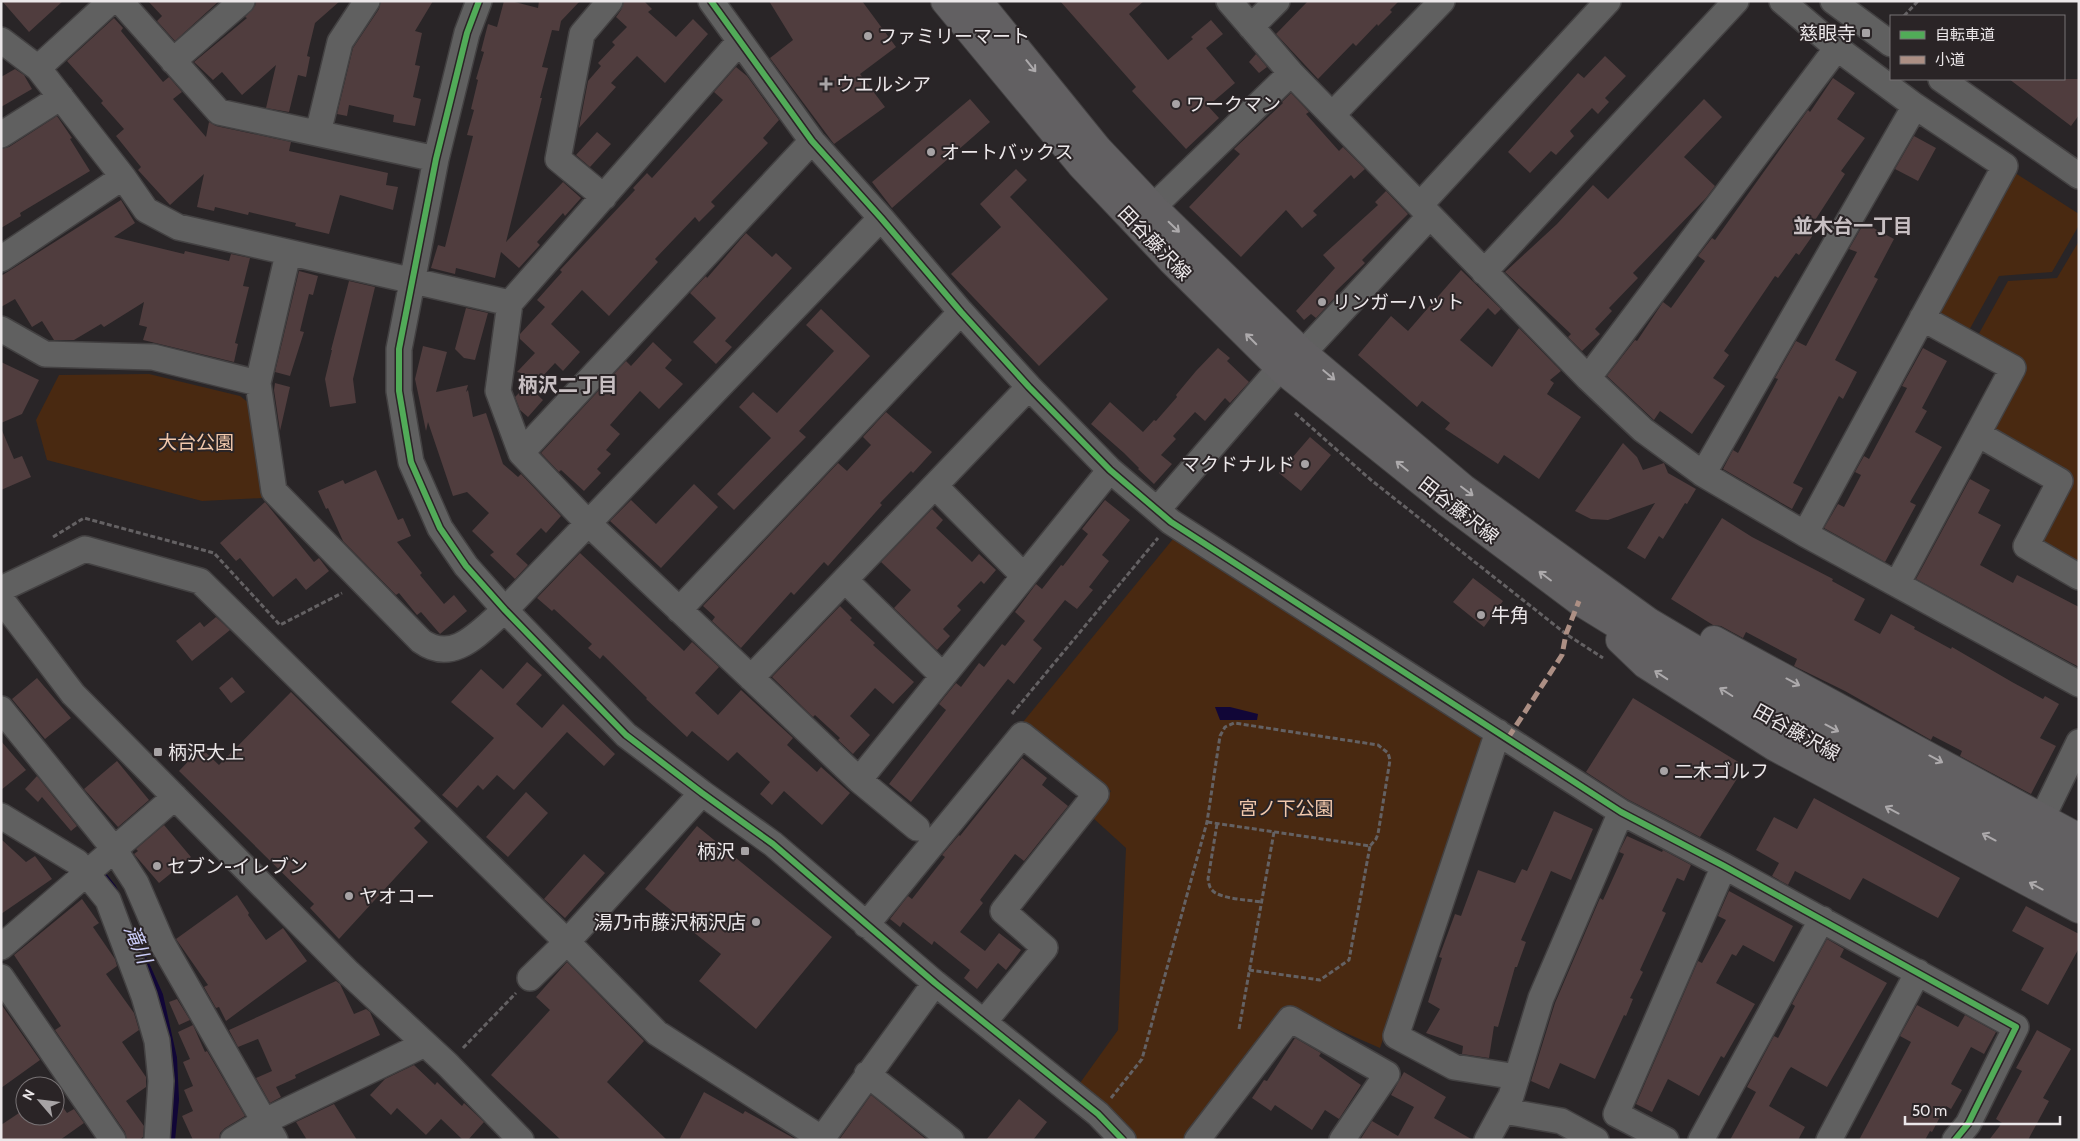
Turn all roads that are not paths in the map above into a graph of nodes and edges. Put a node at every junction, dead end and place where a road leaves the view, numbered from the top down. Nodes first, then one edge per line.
1 (111, 1) edge
2 (120, 1) edge
3 (242, 1) edge
4 (367, 1) edge
5 (479, 1) edge
6 (610, 1) edge
7 (711, 1) edge
8 (945, 1) edge
9 (978, 1) edge
10 (1229, 1) edge
11 (1277, 1) edge
12 (1442, 1) edge
13 (1608, 1) edge
14 (1736, 1) edge
15 (1782, 1) edge
16 (1833, 1) edge
17 (1252, 27) junction
18 (1, 40) edge
19 (739, 42) junction
20 (1890, 43) edge
21 (1837, 48) junction
22 (173, 61) junction
23 (38, 68) junction
24 (1292, 73) junction
25 (1942, 80) edge
26 (61, 97) junction
27 (1915, 106) junction
28 (1332, 115) junction
29 (318, 133) junction
30 (1, 135) edge
31 (812, 141) junction
32 (436, 159) junction
33 (2079, 176) edge
34 (122, 177) junction
35 (604, 197) junction
36 (1153, 207) junction
37 (1425, 210) junction
38 (881, 218) junction
39 (288, 254) junction
40 (1, 259) edge
41 (1484, 272) junction
42 (411, 280) junction
43 (510, 303) junction
44 (961, 312) junction
45 (1922, 318) junction
46 (1, 329) edge
47 (1303, 353) junction
48 (1280, 368) junction
49 (1588, 378) junction
50 (258, 382) junction
51 (1029, 388) junction
52 (1978, 434) junction
53 (521, 453) junction
54 (1110, 470) junction
55 (1703, 474) junction
56 (935, 486) junction
57 (1158, 509) junction
58 (589, 524) junction
59 (1805, 534) junction
60 (1564, 561) junction
61 (1024, 576) junction
62 (2079, 578) edge
63 (845, 580) junction
64 (1897, 584) junction
65 (1, 589) edge
66 (1, 599) edge
67 (1579, 601) junction
68 (505, 610) junction
69 (679, 610) junction
70 (943, 676) junction
71 (752, 678) junction
72 (2079, 684) edge
73 (1, 709) edge
74 (1498, 732) junction
75 (2079, 742) edge
76 (859, 780) junction
77 (702, 793) junction
78 (175, 797) junction
79 (1621, 812) junction
80 (1, 816) edge
81 (2042, 818) junction
82 (917, 828) dead end
83 (2079, 838) edge
84 (114, 849) junction
85 (2079, 860) edge
86 (1724, 866) junction
87 (86, 874) junction
88 (2079, 885) edge
89 (2079, 909) edge
90 (1822, 919) junction
91 (866, 925) junction
92 (567, 942) junction
93 (1, 947) edge
94 (1918, 972) junction
95 (1, 977) edge
96 (530, 978) road end
97 (934, 983) junction
98 (984, 1022) junction
99 (425, 1044) junction
100 (867, 1074) junction
101 (1517, 1077) junction
102 (1504, 1111) junction
103 (270, 1130) edge
104 (822, 1139) edge
105 (113, 1140) edge
106 (157, 1140) edge
107 (233, 1140) edge
108 (521, 1140) edge
109 (951, 1140) edge
110 (1123, 1140) edge
111 (1197, 1140) edge
112 (1342, 1140) edge
113 (1487, 1140) edge
114 (1596, 1140) edge
115 (1666, 1140) edge
116 (1701, 1140) edge
117 (1830, 1140) edge
118 (1955, 1140) edge

1 - 23 street
2 - 22 street
3 - 22 street
4 - 29 street
5 - 32 street
6 - 35 street
7 - 19 street
48 -> 8 main road, 田谷藤沢線
9 -> 36 main road, 田谷藤沢線
10 - 17 street
11 - 17 street
12 - 28 street
13 - 37 street
14 - 41 street
15 - 21 street
16 - 20 street
17 - 24 street
18 - 23 street
19 - 31 street
19 - 35 street
21 - 27 street
21 - 49 street
22 - 29 street
23 - 26 street
24 - 28 street
24 - 36 street
25 - 33 street
26 - 30 street
26 - 34 street
27 - 45 street
27 - 55 street
28 - 37 street
29 - 32 street
31 - 38 street
31 - 53 street
32 - 42 street
34 - 39 street
34 - 40 street
35 - 43 street
36 -> 47 main road, 田谷藤沢線
37 - 41 street
37 - 47 street
38 - 44 street
38 - 58 street
39 - 42 street
39 - 50 street
41 - 49 street
42 - 43 street
42 - 68 street
43 - 53 street
44 - 51 street
44 - 69 street
45 - 52 street
45 - 59 street
46 - 50 street
47 -> 60 main road, 田谷藤沢線
48 - 57 street
67 -> 48 main road, 田谷藤沢線
49 - 55 street
50 - 68 street
51 - 54 street
51 - 56 street
52 - 62 street
52 - 64 street
53 - 58 street
54 - 57 street
54 - 61 street
55 - 59 street
56 - 61 street
56 - 63 street
57 - 74 street
58 - 68 street
58 - 69 street
59 - 64 street
60 -> 81 main road
60 -> 85 main road, 田谷藤沢線
61 - 70 street
63 - 70 street
63 - 71 street
64 - 72 street
65 - 92 street
66 - 78 street
88 -> 67 main road, 田谷藤沢線
89 -> 67 main road
68 - 77 street
69 - 71 street
70 - 76 street
71 - 76 street
73 - 84 street
74 - 79 street
74 - 101 street
75 - 81 street
76 - 82 street
77 - 91 street
77 - 92 street
78 - 84 street
78 - 99 street
79 - 86 street
79 - 101 street
80 - 87 street
81 - 83 main road
84 - 87 street
84 - 103 street
86 - 90 street
86 - 115 street
87 - 93 street
87 - 106 street
90 - 94 street
90 - 116 street
91 - 97 street
91 - 98 street
92 - 96 street
92 - 104 street
94 - 117 street
94 - 118 street
95 - 105 street
97 - 98 street
97 - 100 street
98 - 110 street
99 - 103 street
99 - 108 street
100 - 104 street
100 - 109 street
101 - 102 street
102 - 113 street
102 - 114 street
103 - 107 street
111 - 112 street

